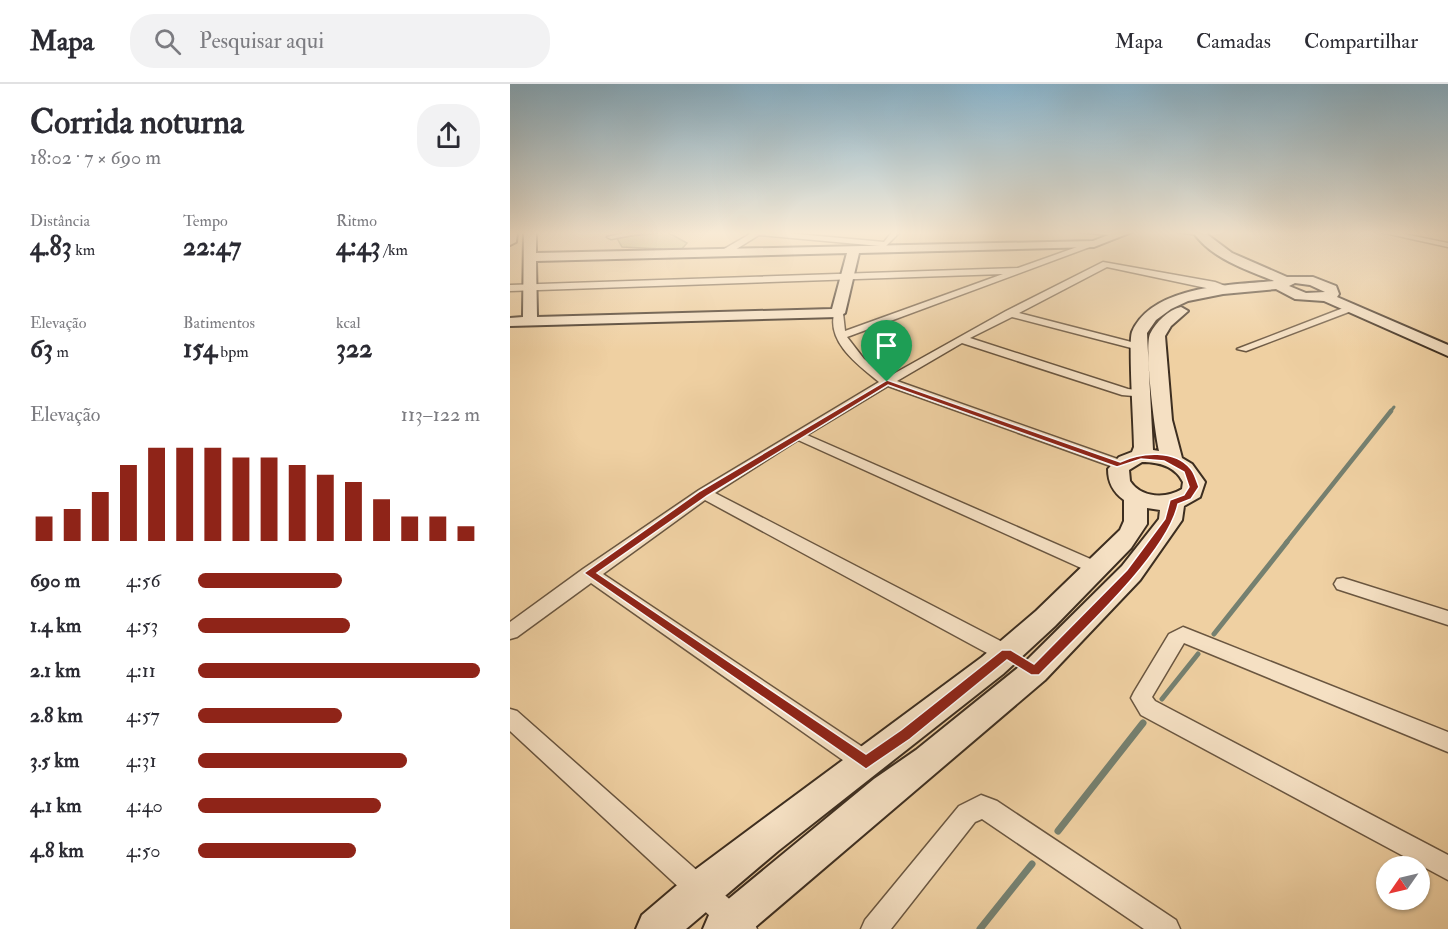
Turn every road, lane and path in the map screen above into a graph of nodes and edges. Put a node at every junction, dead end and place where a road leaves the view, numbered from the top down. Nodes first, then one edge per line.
1 (531, 271) edge
2 (847, 271) edge
3 (1004, 271) edge
4 (1018, 271) edge
5 (1091, 271) edge
6 (1145, 271) edge
7 (1257, 271) edge
8 (846, 276) junction
9 (530, 286) junction
10 (1286, 286) junction
11 (510, 288) edge
12 (1225, 289) junction
13 (1351, 308) junction
14 (838, 313) junction
15 (1009, 313) junction
16 (530, 320) junction
17 (510, 321) edge
18 (840, 336) junction
19 (962, 339) junction
20 (1139, 347) junction
21 (1158, 349) junction
22 (1242, 350) dead end
23 (1448, 351) edge
24 (887, 382) junction
25 (1141, 394) junction
26 (797, 435) junction
27 (1130, 460) junction
28 (1174, 462) junction
29 (704, 493) junction
30 (1135, 496) junction
31 (1173, 502) junction
32 (1096, 568) junction
33 (590, 573) junction
34 (1343, 584) dead end
35 (1448, 618) edge
36 (510, 633) edge
37 (1007, 654) junction
38 (1035, 671) junction
39 (510, 718) edge
40 (1448, 742) edge
41 (866, 762) junction
42 (1448, 868) edge
43 (699, 891) junction
44 (734, 926) edge
45 (656, 929) edge
46 (874, 929) edge
47 (1167, 929) edge

1 - 9 main road
2 - 8 main road
3 - 8 street
4 - 18 street
5 - 15 street
6 - 12 street
7 - 10 main road
8 - 9 street
8 - 14 main road
9 - 11 street
9 - 16 main road
10 - 12 main road
10 - 13 main road
10 - 21 main road
12 - 20 main road
13 - 22 street
13 - 23 main road
14 - 16 main road
14 - 18 street
15 - 19 street
15 - 20 street
16 - 17 main road
18 - 24 street
19 - 24 street
19 - 25 street
20 - 21 main road
20 - 25 main road
21 - 28 main road
24 - 26 street
24 - 27 street
25 - 27 main road
26 - 29 street
26 - 32 street
27 - 28 main road
27 - 30 main road
28 - 31 main road
29 - 33 street
29 - 37 street
30 - 31 main road
30 - 32 main road
31 - 38 main road
32 - 37 main road
33 - 36 street
33 - 41 street
34 - 35 street
37 - 38 main road
37 - 41 main road
38 - 44 main road
39 - 43 street
40 - 42 street
41 - 43 main road
43 - 44 street
43 - 45 main road
46 - 47 street

